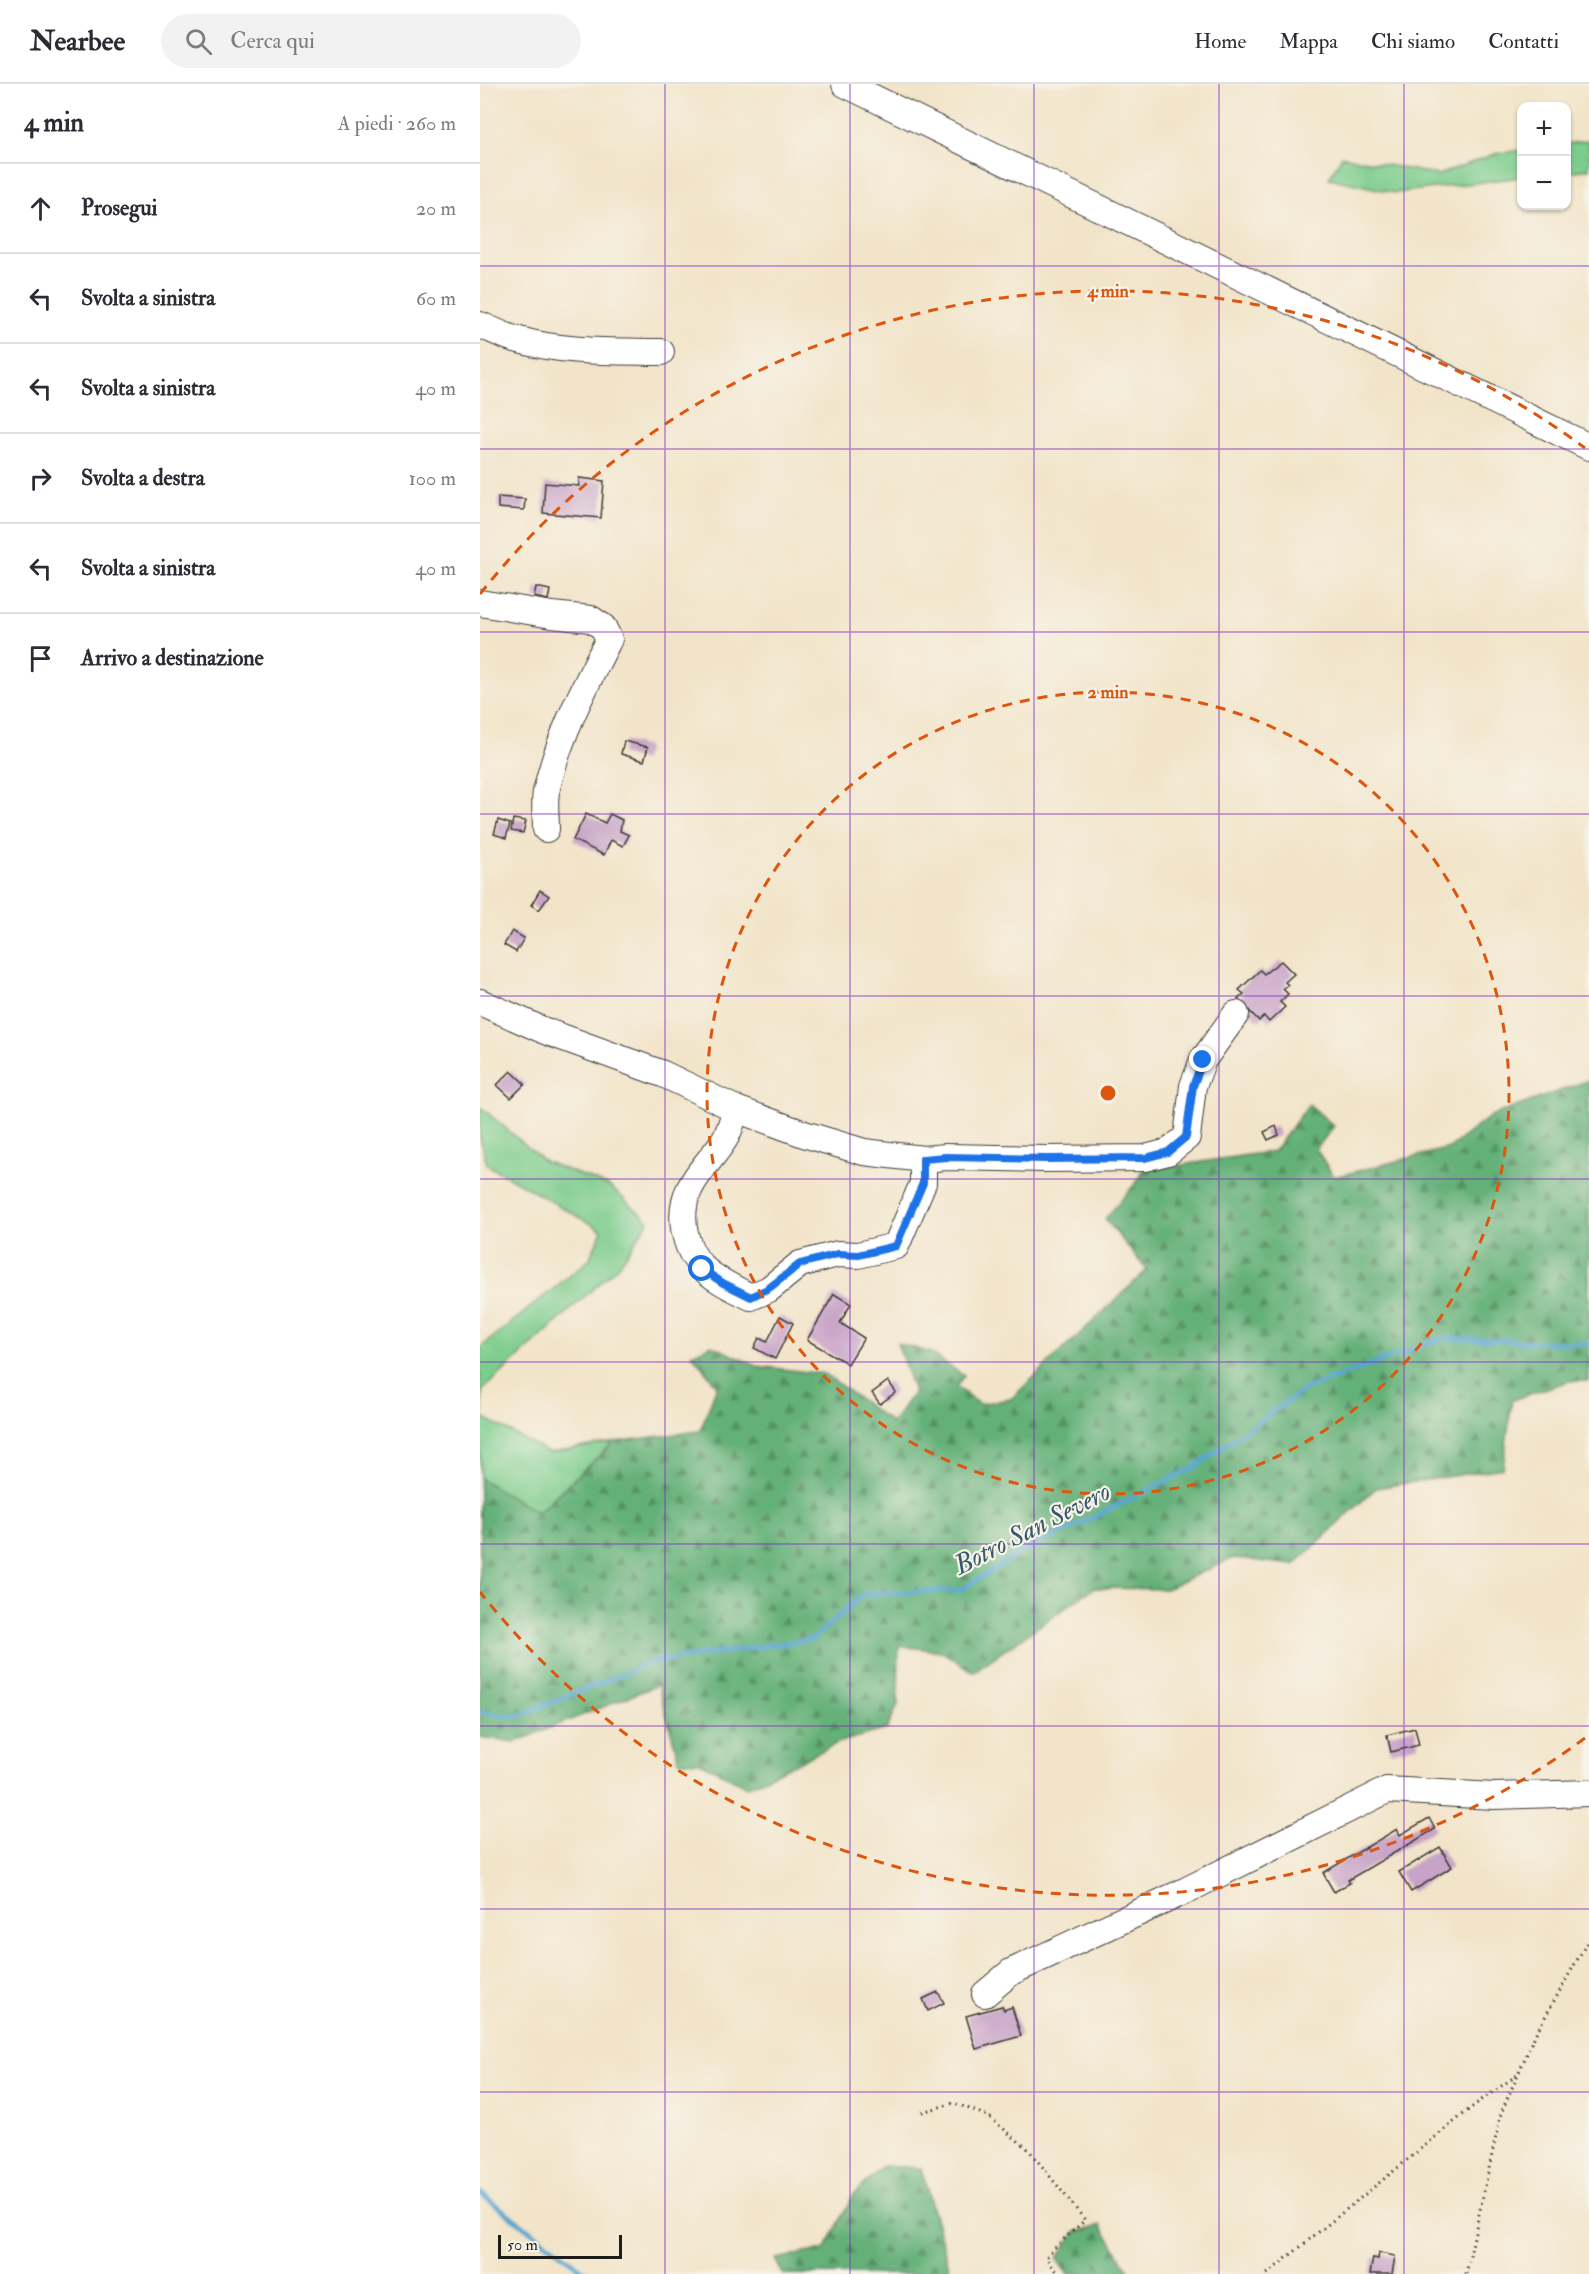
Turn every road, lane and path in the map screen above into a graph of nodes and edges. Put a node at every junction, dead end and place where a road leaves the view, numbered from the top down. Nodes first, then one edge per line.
1 (845, 84) edge
2 (480, 325) edge
3 (662, 352) dead end
4 (1589, 447) edge
5 (480, 603) edge
6 (546, 829) dead end
7 (480, 1002) edge
8 (1236, 1014) dead end
9 (735, 1109) junction
10 (923, 1159) junction
11 (1589, 1793) edge
12 (1589, 1939) edge
13 (985, 1994) dead end
14 (1518, 2074) junction
15 (922, 2112) dead end
16 (1059, 2274) edge
17 (1267, 2274) edge
18 (1466, 2274) edge

1 - 4 street
2 - 3 street
5 - 6 street
7 - 9 street
8 - 10 street
9 - 10 street
9 - 10 street
11 - 13 street
12 - 14 path
14 - 17 path
14 - 18 path
15 - 16 path

